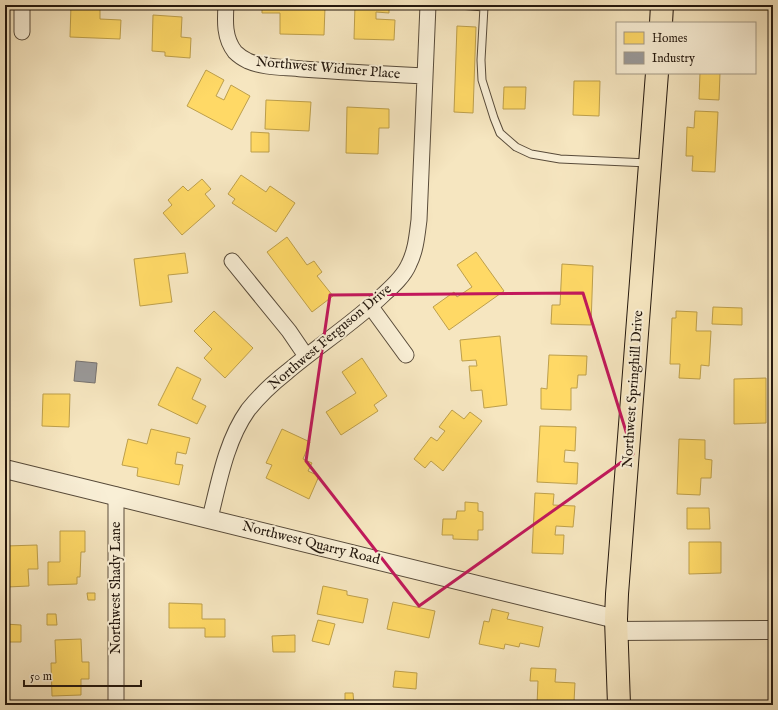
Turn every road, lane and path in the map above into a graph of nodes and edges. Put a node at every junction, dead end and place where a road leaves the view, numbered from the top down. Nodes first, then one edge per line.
1 (22, 5) edge
2 (226, 5) edge
3 (428, 5) edge
4 (459, 5) edge
5 (662, 5) edge
6 (661, 22) edge
7 (22, 32) dead end
8 (657, 74) edge
9 (425, 76) junction
10 (650, 163) junction
11 (232, 261) dead end
12 (371, 307) junction
13 (406, 355) dead end
14 (306, 356) junction
15 (5, 469) edge
16 (116, 495) junction
17 (210, 518) junction
18 (616, 625) junction
19 (773, 630) edge
20 (116, 705) edge
21 (619, 705) edge

1 - 7 street
2 - 9 street, Northwest Widmer Place
3 - 9 street, Northwest Ferguson Drive
4 - 10 lane
5 - 6 main road
8 - 10 main road, Northwest Springhill Drive
9 - 12 street, Northwest Ferguson Drive
10 - 18 main road, Northwest Springhill Drive
11 - 14 street
12 - 13 street
12 - 14 street, Northwest Ferguson Drive
14 - 17 street, Northwest Ferguson Drive
15 - 16 street, Northwest Quarry Road
16 - 17 street, Northwest Quarry Road
16 - 20 street, Northwest Shady Lane
17 - 18 street, Northwest Quarry Road
18 - 19 street, Northwest Quarry Road
18 - 21 main road, Northwest Springhill Drive

